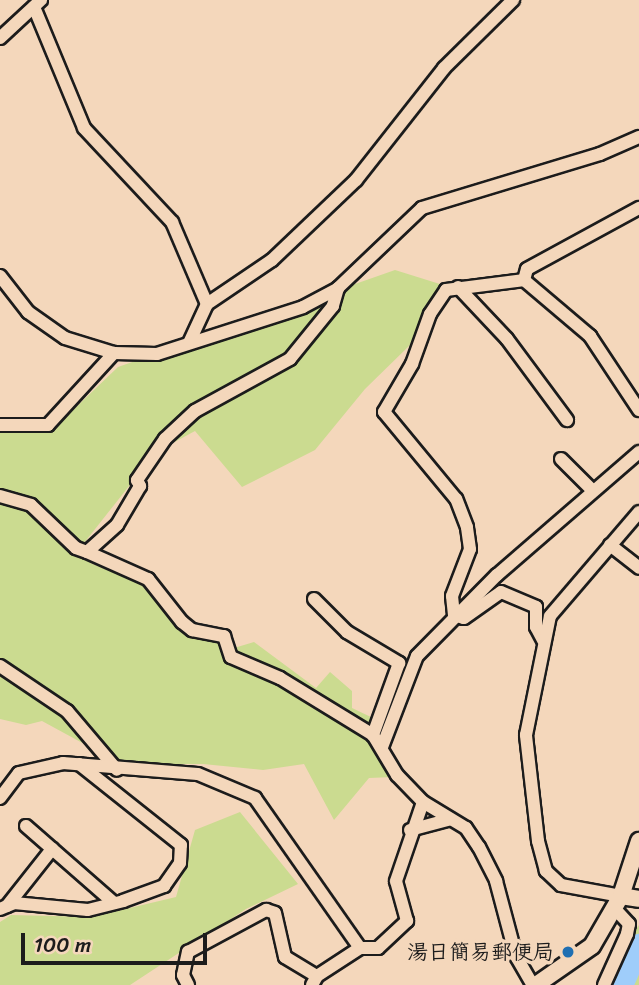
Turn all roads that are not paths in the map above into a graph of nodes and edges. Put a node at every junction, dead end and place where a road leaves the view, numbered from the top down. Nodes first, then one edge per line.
1 (513, 0) edge
2 (38, 3) edge
3 (0, 38) edge
4 (639, 137) edge
5 (639, 208) edge
6 (0, 276) edge
7 (524, 281) junction
8 (458, 287) junction
9 (338, 288) junction
10 (207, 304) junction
11 (189, 343) junction
12 (114, 353) junction
13 (639, 410) edge
14 (567, 420) dead end
15 (0, 425) edge
16 (639, 452) edge
17 (561, 459) dead end
18 (592, 490) junction
19 (0, 496) edge
20 (639, 512) edge
21 (610, 545) junction
22 (87, 552) junction
23 (639, 568) edge
24 (314, 599) dead end
25 (454, 615) junction
26 (543, 640) junction
27 (0, 666) edge
28 (373, 735) junction
29 (382, 747) junction
30 (76, 762) junction
31 (117, 770) junction
32 (0, 798) edge
33 (423, 803) junction
34 (451, 819) junction
35 (26, 826) dead end
36 (410, 830) junction
37 (639, 841) edge
38 (52, 849) junction
39 (639, 899) edge
40 (114, 903) junction
41 (618, 903) junction
42 (4, 907) edge
43 (360, 948) junction
44 (315, 981) edge
45 (188, 985) edge
46 (534, 985) edge
47 (604, 985) edge

1 - 10 street
2 - 3 street
2 - 10 street
4 - 9 street
5 - 7 street
6 - 12 street
7 - 8 street
7 - 13 street
8 - 14 street
8 - 25 street
9 - 11 street
9 - 22 street
10 - 11 street
11 - 12 street
12 - 15 street
16 - 18 street
17 - 18 street
18 - 25 street
19 - 22 street
20 - 21 street
21 - 23 street
21 - 26 street
22 - 28 street
24 - 28 street
25 - 26 street
25 - 29 street
26 - 41 street
27 - 31 street
28 - 29 street
29 - 33 street
30 - 31 street
30 - 32 street
30 - 40 street
31 - 43 street
33 - 34 street
33 - 36 street
34 - 36 street
34 - 46 street
35 - 38 street
36 - 43 street
37 - 41 main road
38 - 40 street
38 - 42 street
39 - 41 main road
40 - 42 street
41 - 46 main road
41 - 47 street
43 - 44 street
44 - 45 street

